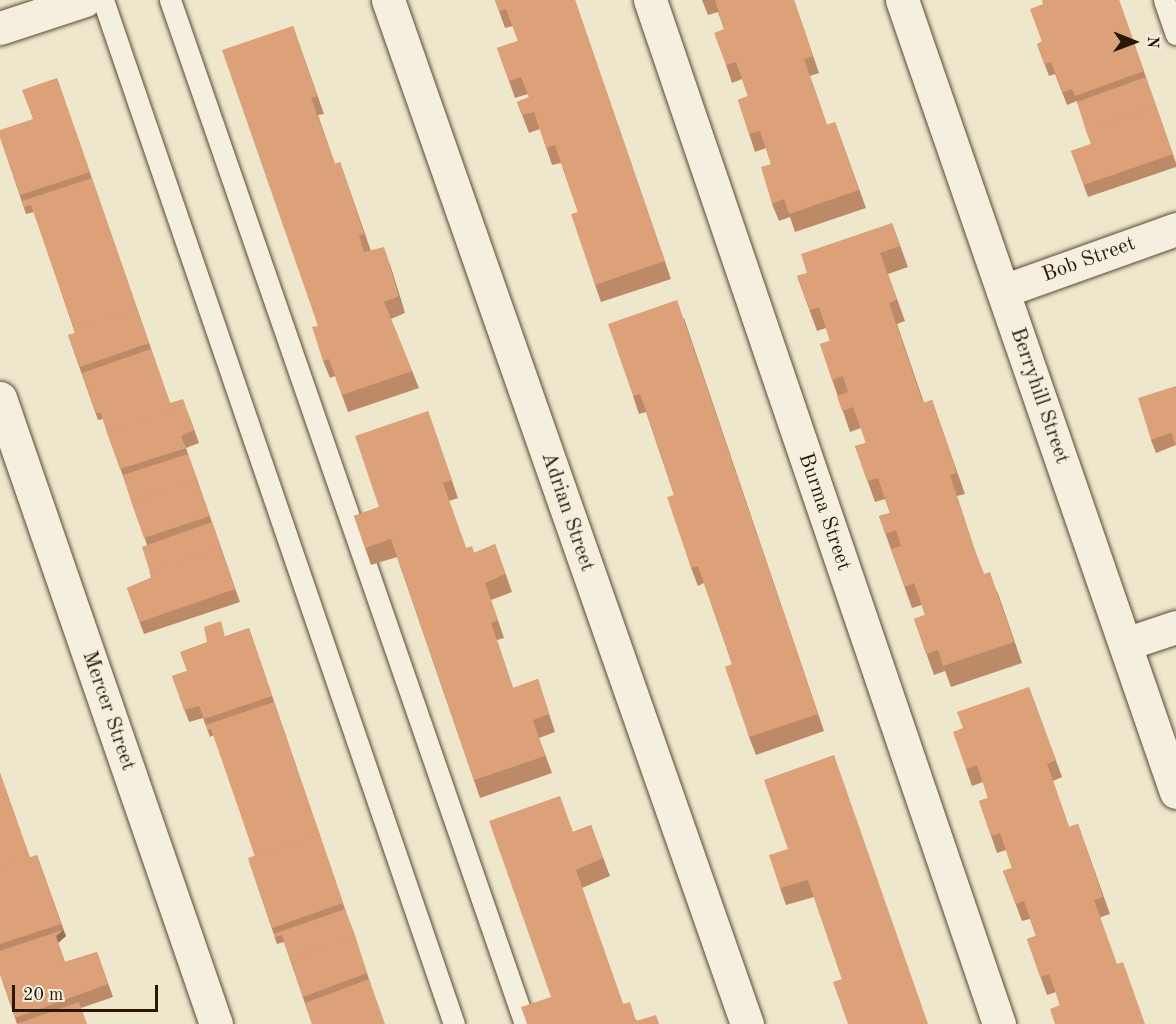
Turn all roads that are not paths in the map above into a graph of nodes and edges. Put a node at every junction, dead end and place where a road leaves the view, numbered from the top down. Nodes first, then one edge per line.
1 (85, 0) edge
2 (103, 0) edge
3 (170, 0) edge
4 (387, 0) edge
5 (650, 0) edge
6 (902, 0) edge
7 (1164, 0) edge
8 (0, 28) edge
9 (1176, 34) edge
10 (1176, 229) edge
11 (1003, 291) junction
12 (0, 398) edge
13 (1176, 627) edge
14 (1125, 644) junction
15 (1176, 792) edge
16 (216, 1024) edge
17 (454, 1024) edge
18 (525, 1024) edge
19 (747, 1024) edge
20 (999, 1024) edge

1 - 8 street
2 - 17 lane
3 - 18 lane
4 - 19 street, Adrian Street
5 - 20 street, Burma Street
6 - 11 street, Berryhill Street
7 - 9 lane
10 - 11 street, Bob Street
11 - 14 street, Berryhill Street
12 - 16 street, Mercer Street
13 - 14 street
14 - 15 street, Berryhill Street

